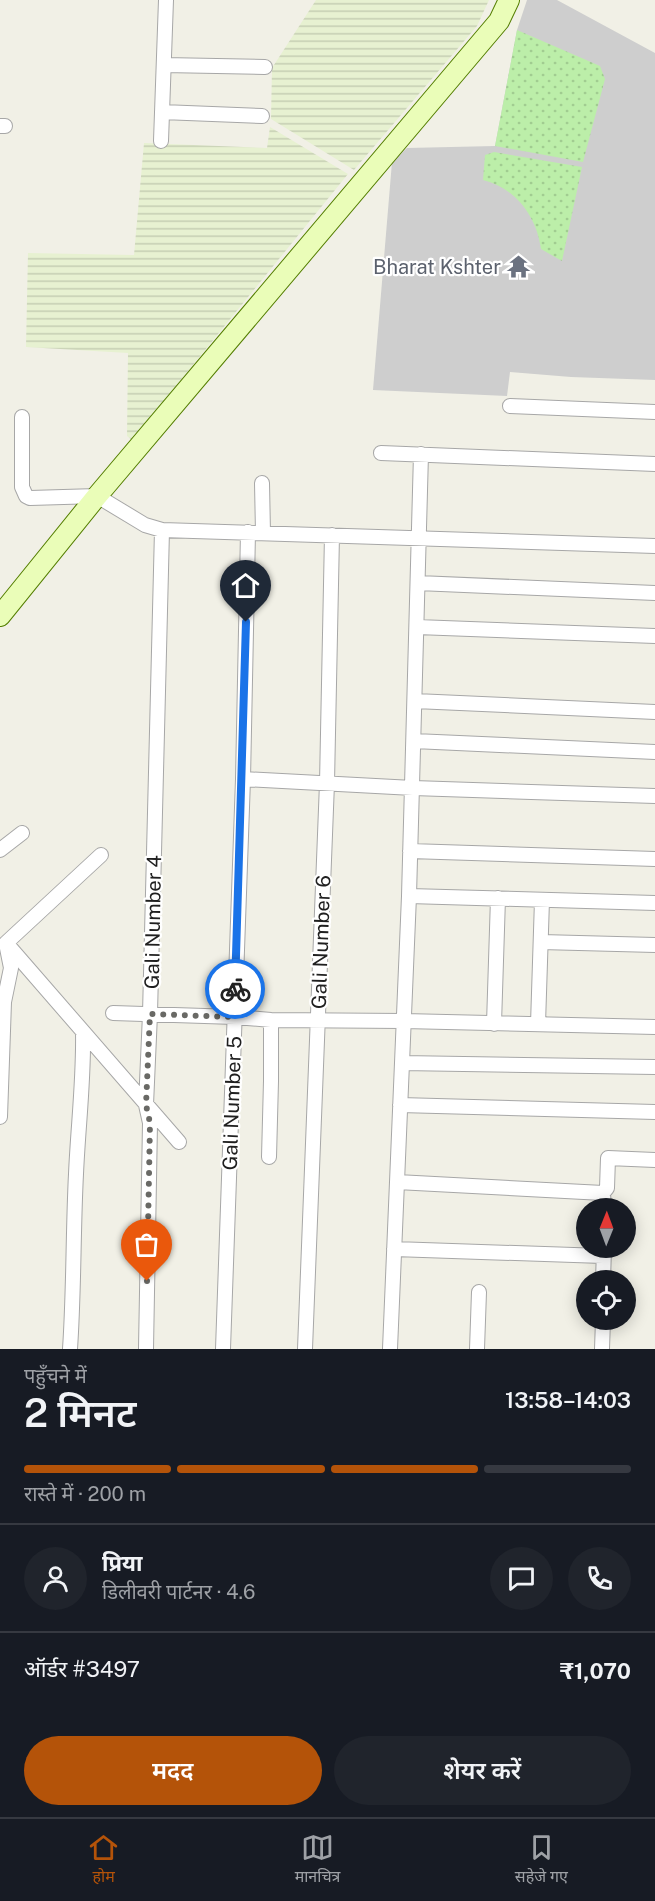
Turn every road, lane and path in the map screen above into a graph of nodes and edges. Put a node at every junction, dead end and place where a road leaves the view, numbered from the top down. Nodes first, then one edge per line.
1 (166, 0) edge
2 (509, 0) edge
3 (164, 65) junction
4 (265, 67) dead end
5 (162, 112) junction
6 (262, 116) dead end
7 (161, 141) dead end
8 (510, 406) dead end
9 (655, 412) edge
10 (22, 417) dead end
11 (381, 453) dead end
12 (421, 454) junction
13 (655, 464) edge
14 (262, 483) dead end
15 (97, 496) junction
16 (162, 530) junction
17 (248, 532) junction
18 (263, 533) junction
19 (332, 535) junction
20 (420, 538) junction
21 (655, 546) edge
22 (418, 583) junction
23 (655, 593) edge
24 (0, 616) edge
25 (417, 627) junction
26 (655, 636) edge
27 (415, 701) junction
28 (655, 712) edge
29 (414, 741) junction
30 (655, 752) edge
31 (243, 779) junction
32 (327, 783) junction
33 (412, 788) junction
34 (655, 796) edge
35 (21, 833) dead end
36 (0, 850) edge
37 (410, 851) junction
38 (100, 855) dead end
39 (655, 859) edge
40 (409, 896) junction
41 (498, 898) junction
42 (542, 900) junction
43 (655, 903) edge
44 (3, 939) edge
45 (541, 942) junction
46 (655, 945) edge
47 (26, 966) junction
48 (5, 968) edge
49 (113, 1013) dead end
50 (150, 1014) junction
51 (234, 1017) junction
52 (271, 1020) junction
53 (318, 1021) junction
54 (404, 1021) junction
55 (494, 1023) junction
56 (538, 1024) junction
57 (655, 1027) edge
58 (83, 1032) junction
59 (402, 1063) junction
60 (655, 1067) edge
61 (1, 1075) edge
62 (146, 1105) junction
63 (400, 1105) junction
64 (655, 1112) edge
65 (0, 1117) edge
66 (150, 1123) junction
67 (164, 1124) junction
68 (179, 1142) dead end
69 (268, 1157) dead end
70 (655, 1161) edge
71 (396, 1182) junction
72 (603, 1193) junction
73 (603, 1198) edge
74 (394, 1249) junction
75 (576, 1252) edge
76 (479, 1292) dead end
77 (603, 1330) edge
78 (70, 1349) edge
79 (146, 1349) edge
80 (223, 1349) edge
81 (305, 1349) edge
82 (390, 1349) edge
83 (477, 1349) edge
84 (603, 1349) edge

1 - 3 street
2 - 15 street
3 - 4 street
3 - 5 street
5 - 6 street
5 - 7 street
8 - 9 street
10 - 15 street
11 - 12 street
12 - 13 street
12 - 20 street
14 - 18 street
15 - 16 street
15 - 24 street
16 - 17 street
16 - 50 street, Gali Number 4
17 - 18 street
17 - 31 street, Gali Number 5
18 - 19 street
19 - 20 street
19 - 32 street, Gali Number 6
20 - 21 street
20 - 22 street
22 - 23 street
22 - 25 street
25 - 26 street
25 - 27 street
27 - 28 street
27 - 29 street
29 - 30 street
29 - 33 street
31 - 32 street
31 - 51 street, Gali Number 5
32 - 33 street
32 - 53 street, Gali Number 6
33 - 34 street
33 - 37 street
35 - 36 street
37 - 39 street
37 - 40 street
38 - 44 street
40 - 41 street
40 - 54 street
41 - 42 street
41 - 55 street
42 - 43 street
42 - 45 street
44 - 47 street
44 - 48 street
45 - 46 street
45 - 56 street
47 - 48 street
47 - 58 street
48 - 61 street
49 - 50 street
50 - 51 street
50 - 62 street, Gali Number 4
51 - 52 street
51 - 80 street, Gali Number 5
52 - 53 street
52 - 69 street
53 - 54 street
53 - 81 street, Gali Number 6
54 - 55 street
54 - 59 street
55 - 56 street
56 - 57 street
58 - 62 street
58 - 78 street
59 - 60 street
59 - 63 street
61 - 65 street
62 - 66 street, Gali Number 4
62 - 67 street
63 - 64 street
63 - 71 street
66 - 67 street
66 - 79 street, Gali Number 4
67 - 68 street
70 - 72 street
71 - 72 street
71 - 74 street
72 - 73 street
74 - 75 street
74 - 82 street
76 - 83 street
77 - 84 street

